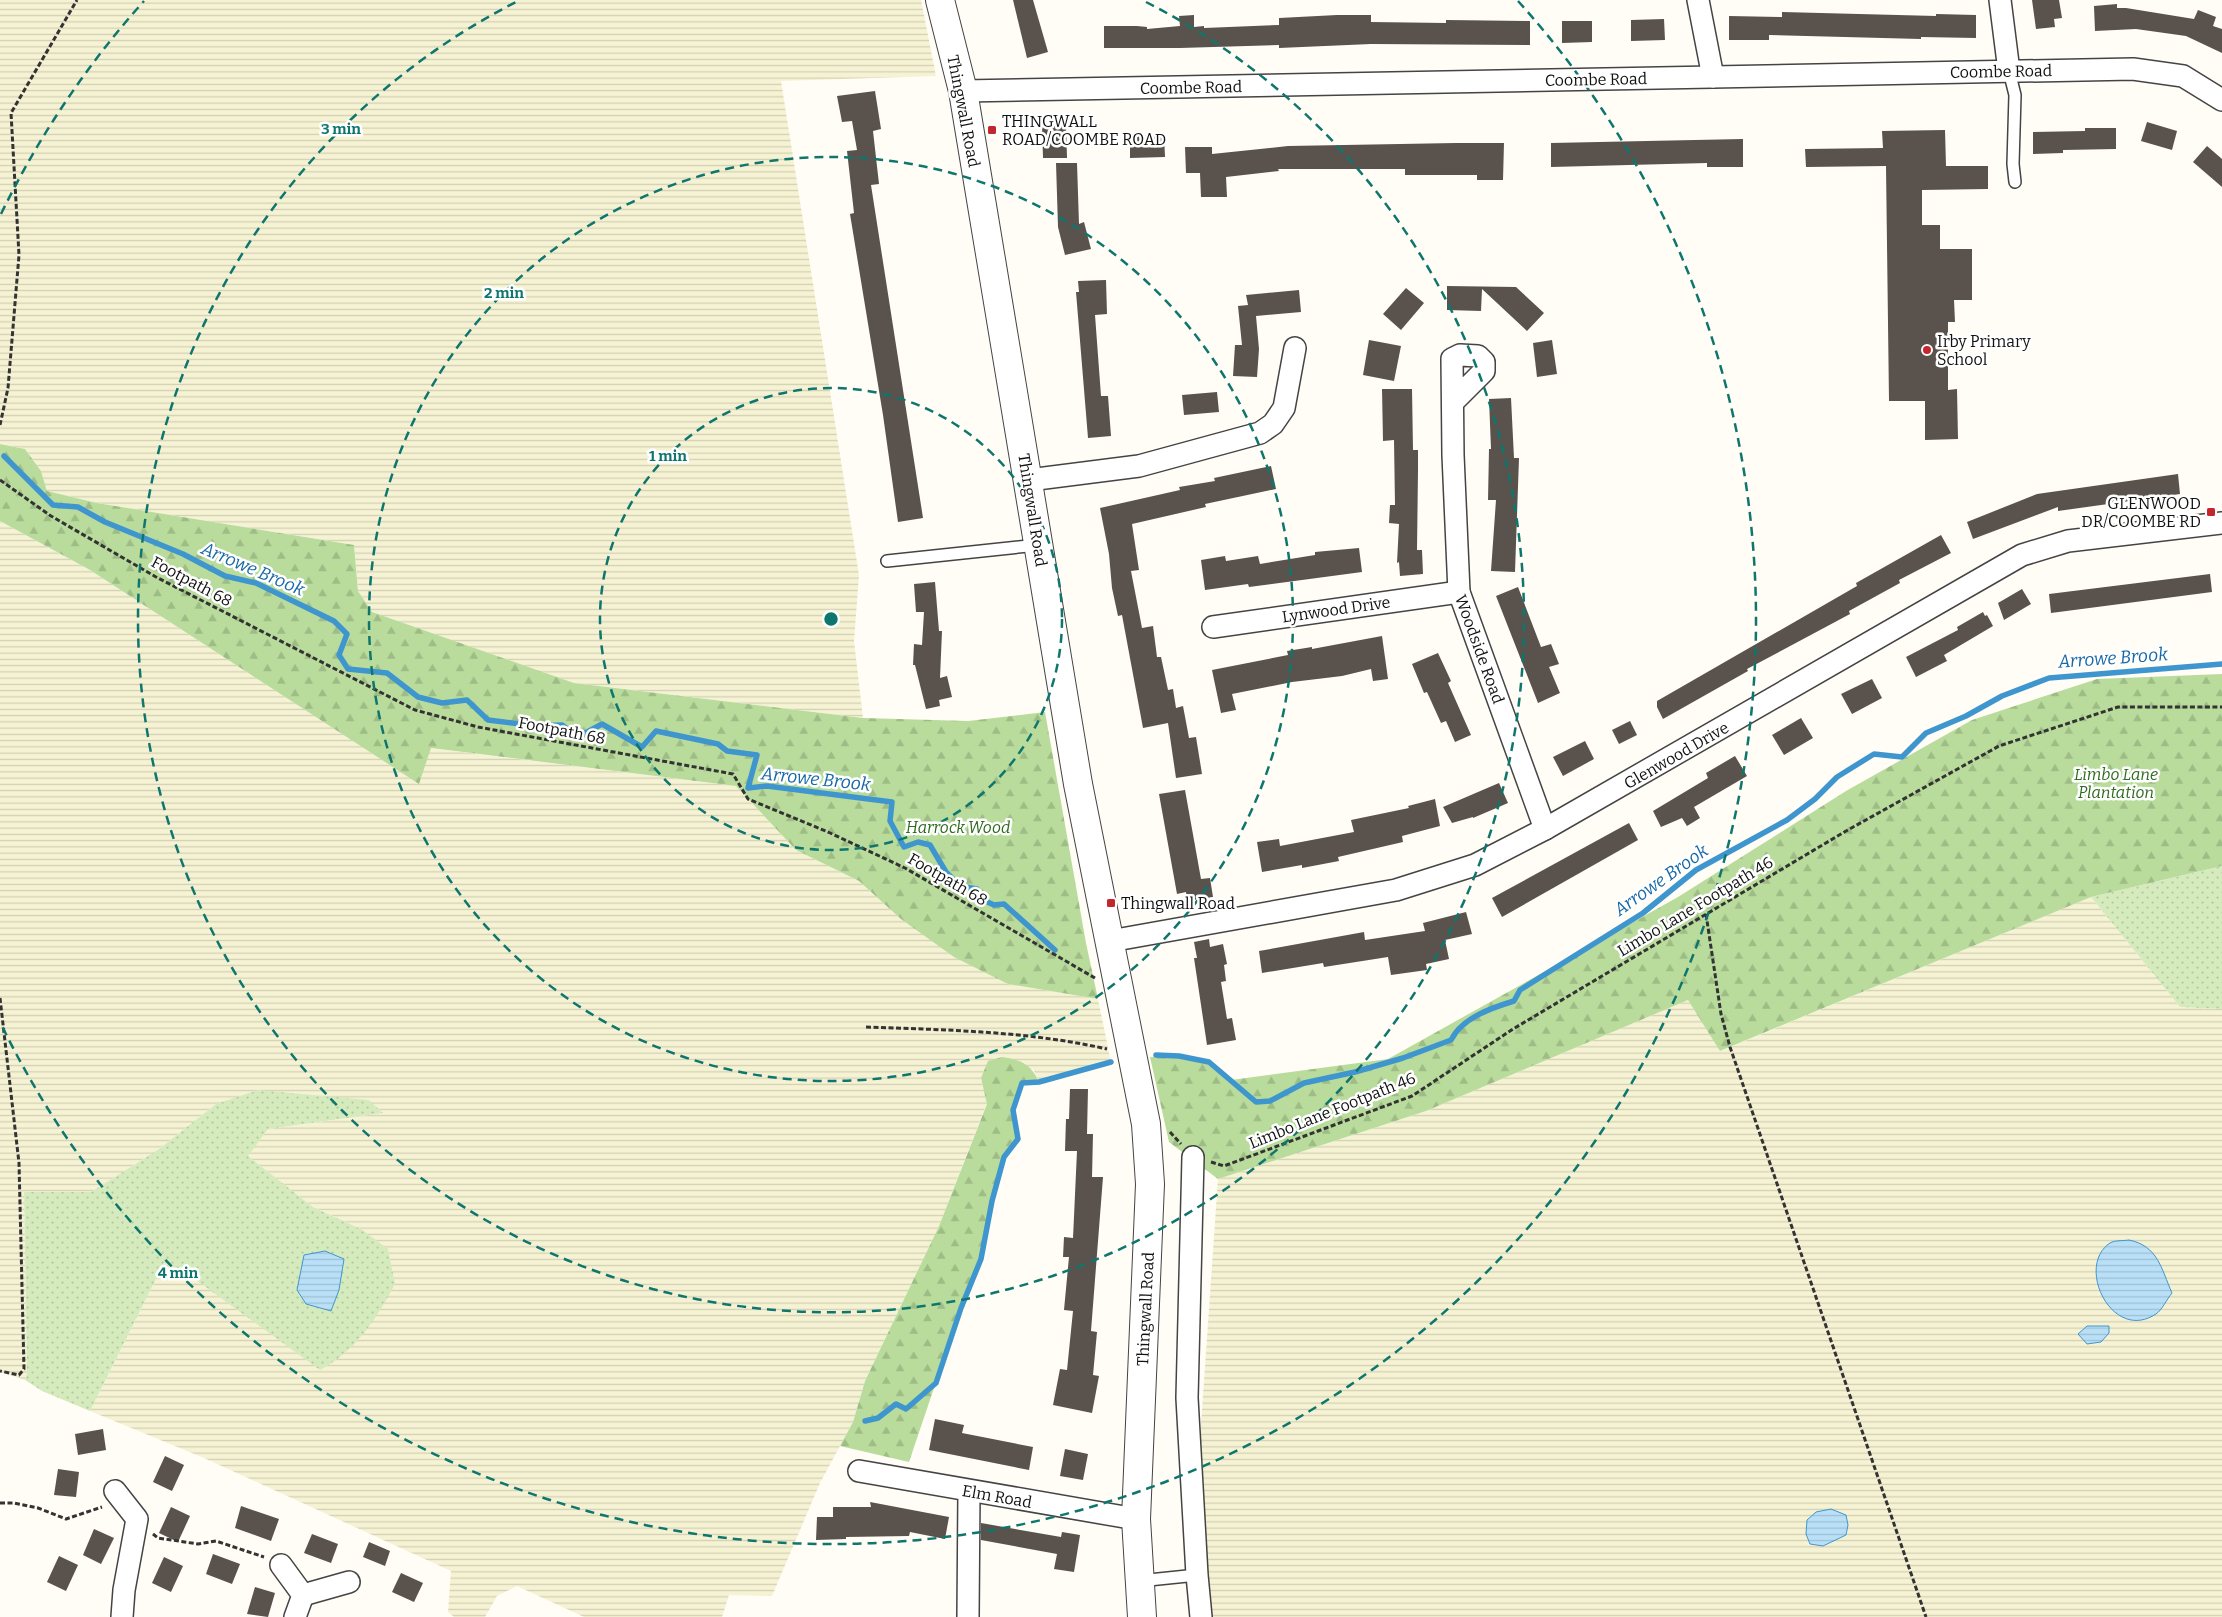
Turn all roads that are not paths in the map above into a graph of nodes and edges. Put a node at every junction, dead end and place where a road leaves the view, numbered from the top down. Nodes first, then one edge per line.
1 (940, 0) edge
2 (1698, 0) edge
3 (2000, 0) edge
4 (2009, 71) junction
5 (1713, 77) junction
6 (963, 91) junction
7 (2222, 100) edge
8 (2015, 182) dead end
9 (1296, 348) dead end
10 (1453, 402) dead end
11 (1029, 480) junction
12 (2222, 523) edge
13 (1038, 545) junction
14 (887, 562) dead end
15 (1459, 592) junction
16 (1213, 627) dead end
17 (1545, 829) junction
18 (1110, 941) junction
19 (1193, 1157) road end
20 (859, 1471) dead end
21 (969, 1491) junction
22 (118, 1494) road end
23 (1136, 1519) junction
24 (281, 1565) road end
25 (1197, 1575) junction
26 (1139, 1581) junction
27 (349, 1582) dead end
28 (303, 1594) junction
29 (122, 1617) edge
30 (295, 1617) edge
31 (968, 1617) edge
32 (1142, 1617) edge
33 (1201, 1617) edge

1 - 6 street, Thingwall Road
2 - 5 street
3 - 4 street
4 - 5 street, Coombe Road
4 - 7 street, Coombe Road
4 - 8 lane
5 - 6 street, Coombe Road
6 - 11 street, Thingwall Road
9 - 11 street
10 - 15 street, Woodside Road
11 - 13 street, Thingwall Road
12 - 17 street, Glenwood Drive
13 - 14 lane
13 - 18 street, Thingwall Road
15 - 16 street, Lynwood Drive
15 - 17 street, Woodside Road
17 - 18 street, Glenwood Drive
18 - 23 street, Thingwall Road
19 - 25 street
20 - 21 street, Elm Road
21 - 23 street, Elm Road
21 - 31 street
22 - 29 street
23 - 26 street, Thingwall Road
24 - 28 street
25 - 26 lane
25 - 33 street
26 - 32 street, Thingwall Road
27 - 28 street
28 - 30 street

